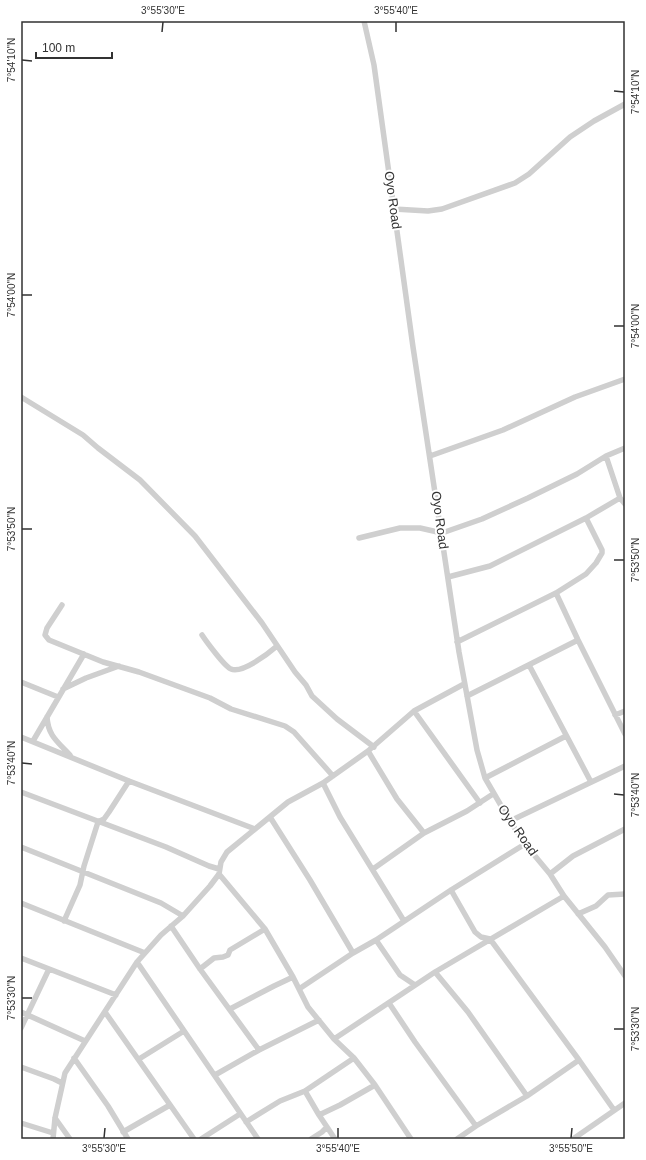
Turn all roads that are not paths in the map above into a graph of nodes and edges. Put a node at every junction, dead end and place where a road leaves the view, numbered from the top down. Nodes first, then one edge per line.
1 (364, 21) edge
2 (625, 104) edge
3 (394, 209) junction
4 (625, 379) edge
5 (21, 397) edge
6 (625, 448) edge
7 (430, 456) junction
8 (606, 456) junction
9 (620, 498) junction
10 (625, 504) edge
11 (586, 518) junction
12 (442, 533) junction
13 (359, 538) dead end
14 (448, 577) junction
15 (556, 593) junction
16 (62, 605) dead end
17 (202, 635) dead end
18 (578, 640) junction
19 (457, 642) junction
20 (277, 646) junction
21 (84, 654) junction
22 (529, 665) junction
23 (119, 666) junction
24 (21, 682) edge
25 (464, 684) junction
26 (62, 690) junction
27 (467, 696) junction
28 (58, 697) junction
29 (414, 711) junction
30 (625, 711) edge
31 (616, 716) junction
32 (47, 717) junction
33 (625, 734) edge
34 (566, 736) junction
35 (21, 737) edge
36 (33, 741) junction
37 (374, 746) junction
38 (368, 751) junction
39 (72, 757) junction
40 (625, 766) edge
41 (333, 776) junction
42 (485, 778) junction
43 (128, 781) junction
44 (591, 782) junction
45 (323, 783) junction
46 (21, 792) edge
47 (493, 794) junction
48 (480, 803) junction
49 (270, 817) junction
50 (510, 821) junction
51 (98, 822) junction
52 (255, 829) junction
53 (625, 829) edge
54 (424, 833) junction
55 (525, 844) junction
56 (21, 847) edge
57 (373, 869) junction
58 (220, 872) junction
59 (83, 873) junction
60 (550, 874) junction
61 (451, 890) junction
62 (625, 894) edge
63 (564, 896) junction
64 (21, 904) edge
65 (578, 914) junction
66 (183, 916) junction
67 (64, 921) junction
68 (404, 921) junction
69 (171, 926) junction
70 (265, 930) junction
71 (490, 939) junction
72 (376, 940) junction
73 (145, 953) junction
74 (352, 953) junction
75 (21, 958) edge
76 (137, 962) junction
77 (48, 969) junction
78 (200, 969) junction
79 (435, 972) junction
80 (625, 976) edge
81 (293, 977) junction
82 (415, 985) junction
83 (299, 989) junction
84 (116, 995) junction
85 (389, 1003) junction
86 (230, 1010) junction
87 (21, 1012) edge
88 (105, 1012) junction
89 (28, 1015) junction
90 (319, 1020) junction
91 (21, 1028) edge
92 (184, 1031) junction
93 (334, 1039) junction
94 (85, 1040) junction
95 (259, 1050) junction
96 (74, 1058) junction
97 (354, 1058) junction
98 (139, 1059) junction
99 (579, 1060) junction
100 (21, 1067) edge
101 (215, 1075) junction
102 (62, 1083) junction
103 (374, 1085) junction
104 (305, 1091) junction
105 (527, 1096) junction
106 (625, 1103) edge
107 (170, 1105) junction
108 (614, 1110) junction
109 (240, 1114) junction
110 (319, 1115) junction
111 (55, 1118) junction
112 (246, 1122) junction
113 (21, 1123) edge
114 (476, 1126) junction
115 (327, 1128) junction
116 (123, 1132) junction
117 (53, 1136) edge
118 (70, 1139) edge
119 (128, 1139) edge
120 (194, 1139) edge
121 (201, 1139) edge
122 (258, 1139) edge
123 (311, 1139) edge
124 (335, 1139) edge
125 (411, 1139) edge
126 (457, 1139) edge
127 (573, 1139) edge

1 - 3 street, Oyo Road
2 - 3 street
3 - 7 street, Oyo Road
4 - 7 street
5 - 20 street
6 - 8 street
7 - 12 street, Oyo Road
8 - 9 street
8 - 12 street
9 - 10 street
9 - 11 street
11 - 14 street
11 - 15 street
12 - 13 street
12 - 14 street, Oyo Road
14 - 19 street, Oyo Road
15 - 18 street
15 - 19 street
16 - 21 street
17 - 20 street
18 - 22 street
18 - 31 street
19 - 25 street, Oyo Road
20 - 37 street
21 - 23 street
21 - 26 street
22 - 27 street
22 - 34 street
23 - 26 street
23 - 41 street
24 - 28 street
25 - 27 street, Oyo Road
25 - 29 street
26 - 28 street
27 - 42 street, Oyo Road
28 - 32 street
29 - 37 street
29 - 48 street
30 - 31 street
31 - 33 street
32 - 36 street
32 - 39 street
34 - 42 street
34 - 44 street
35 - 36 street
36 - 39 street
37 - 38 street
38 - 41 street
38 - 54 street
39 - 43 street
40 - 44 street
41 - 45 street
42 - 47 street, Oyo Road
43 - 51 street
43 - 52 street
44 - 50 street
45 - 49 street
45 - 57 street
46 - 51 street
47 - 48 street
47 - 50 street, Oyo Road
48 - 54 street
49 - 52 street
49 - 74 street
50 - 55 street, Oyo Road
51 - 58 street
51 - 59 street
52 - 58 street
53 - 60 street
54 - 57 street
55 - 60 street, Oyo Road
55 - 61 street
56 - 59 street
57 - 68 street
58 - 66 street
58 - 70 street
59 - 66 street
59 - 67 street
60 - 63 street, Oyo Road
61 - 68 street
61 - 71 street
62 - 65 street
63 - 65 street, Oyo Road
63 - 71 street
64 - 67 street
65 - 80 street, Oyo Road
66 - 69 street
67 - 73 street
68 - 72 street
69 - 73 street
69 - 78 street
70 - 78 street
70 - 81 street
71 - 79 street
71 - 99 street
72 - 74 street
72 - 82 street
73 - 76 street
74 - 83 street
75 - 77 street
76 - 84 street
76 - 92 street
77 - 84 street
77 - 89 street
78 - 86 street
79 - 82 street
79 - 105 street
81 - 83 street
81 - 86 street
82 - 85 street
83 - 90 street
84 - 88 street
85 - 93 street
85 - 114 street
86 - 95 street
87 - 89 street
88 - 94 street
88 - 98 street
89 - 91 street
89 - 94 street
90 - 93 street
90 - 95 street
92 - 98 street
92 - 101 street
93 - 97 street
94 - 96 street
95 - 101 street
96 - 102 street
96 - 116 street
97 - 103 street
97 - 104 street
98 - 107 street
99 - 105 street
99 - 108 street
100 - 102 street
101 - 109 street
102 - 111 street
103 - 110 street
103 - 125 street
104 - 110 street
104 - 112 street
105 - 114 street
106 - 108 street
107 - 116 street
107 - 120 street
108 - 127 street
109 - 112 street
109 - 121 street
110 - 115 street
111 - 117 street
111 - 118 street
112 - 122 street
113 - 117 street
114 - 126 street
115 - 123 street
115 - 124 street
116 - 119 street

